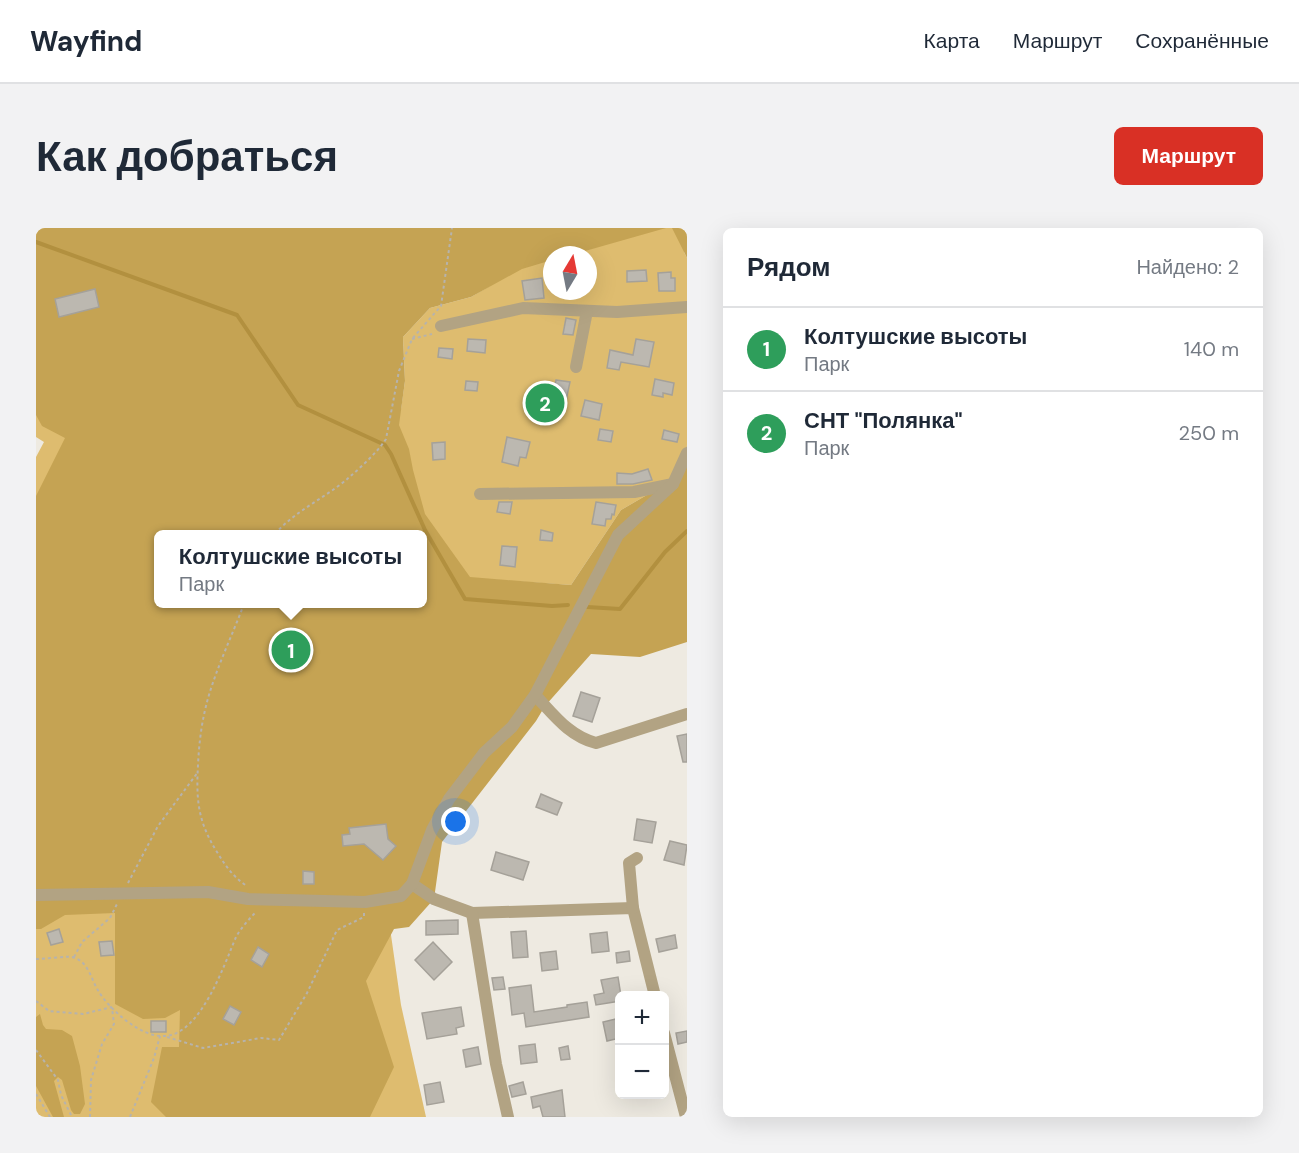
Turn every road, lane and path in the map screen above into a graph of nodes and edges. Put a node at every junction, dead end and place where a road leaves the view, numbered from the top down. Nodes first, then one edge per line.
1 (452, 228) edge
2 (687, 307) edge
3 (588, 311) junction
4 (441, 326) joint
5 (412, 339) junction
6 (576, 367) dead end
7 (687, 453) edge
8 (673, 484) junction
9 (480, 494) dead end
10 (278, 530) edge
11 (242, 608) edge
12 (535, 695) junction
13 (687, 714) edge
14 (198, 772) junction
15 (637, 858) dead end
16 (412, 884) junction
17 (248, 886) dead end
18 (122, 894) junction
19 (36, 895) edge
20 (267, 899) junction
21 (365, 902) junction
22 (633, 908) junction
23 (472, 913) junction
24 (73, 957) junction
25 (36, 959) edge
26 (654, 991) edge
27 (36, 1001) edge
28 (112, 1006) junction
29 (160, 1036) junction
30 (167, 1036) junction
31 (667, 1045) edge
32 (36, 1050) edge
33 (36, 1094) edge
34 (50, 1117) edge
35 (72, 1117) edge
36 (90, 1117) edge
37 (130, 1117) edge
38 (508, 1117) edge
39 (686, 1117) edge

1 - 5 path
2 - 3 street
3 - 4 street
3 - 6 street
4 - 5 path
5 - 10 path
7 - 8 street
8 - 9 street
8 - 12 street
11 - 14 path
12 - 13 street
12 - 16 street
14 - 17 path
14 - 18 path
15 - 22 street
16 - 21 street
16 - 23 street
18 - 19 street
18 - 20 street
18 - 24 path
20 - 21 street
20 - 30 path
21 - 30 path
22 - 23 street
22 - 26 street
23 - 38 street
24 - 25 path
24 - 28 path
27 - 28 path
28 - 29 path
28 - 36 path
29 - 30 path
29 - 37 path
31 - 39 street
32 - 35 path
33 - 34 path

